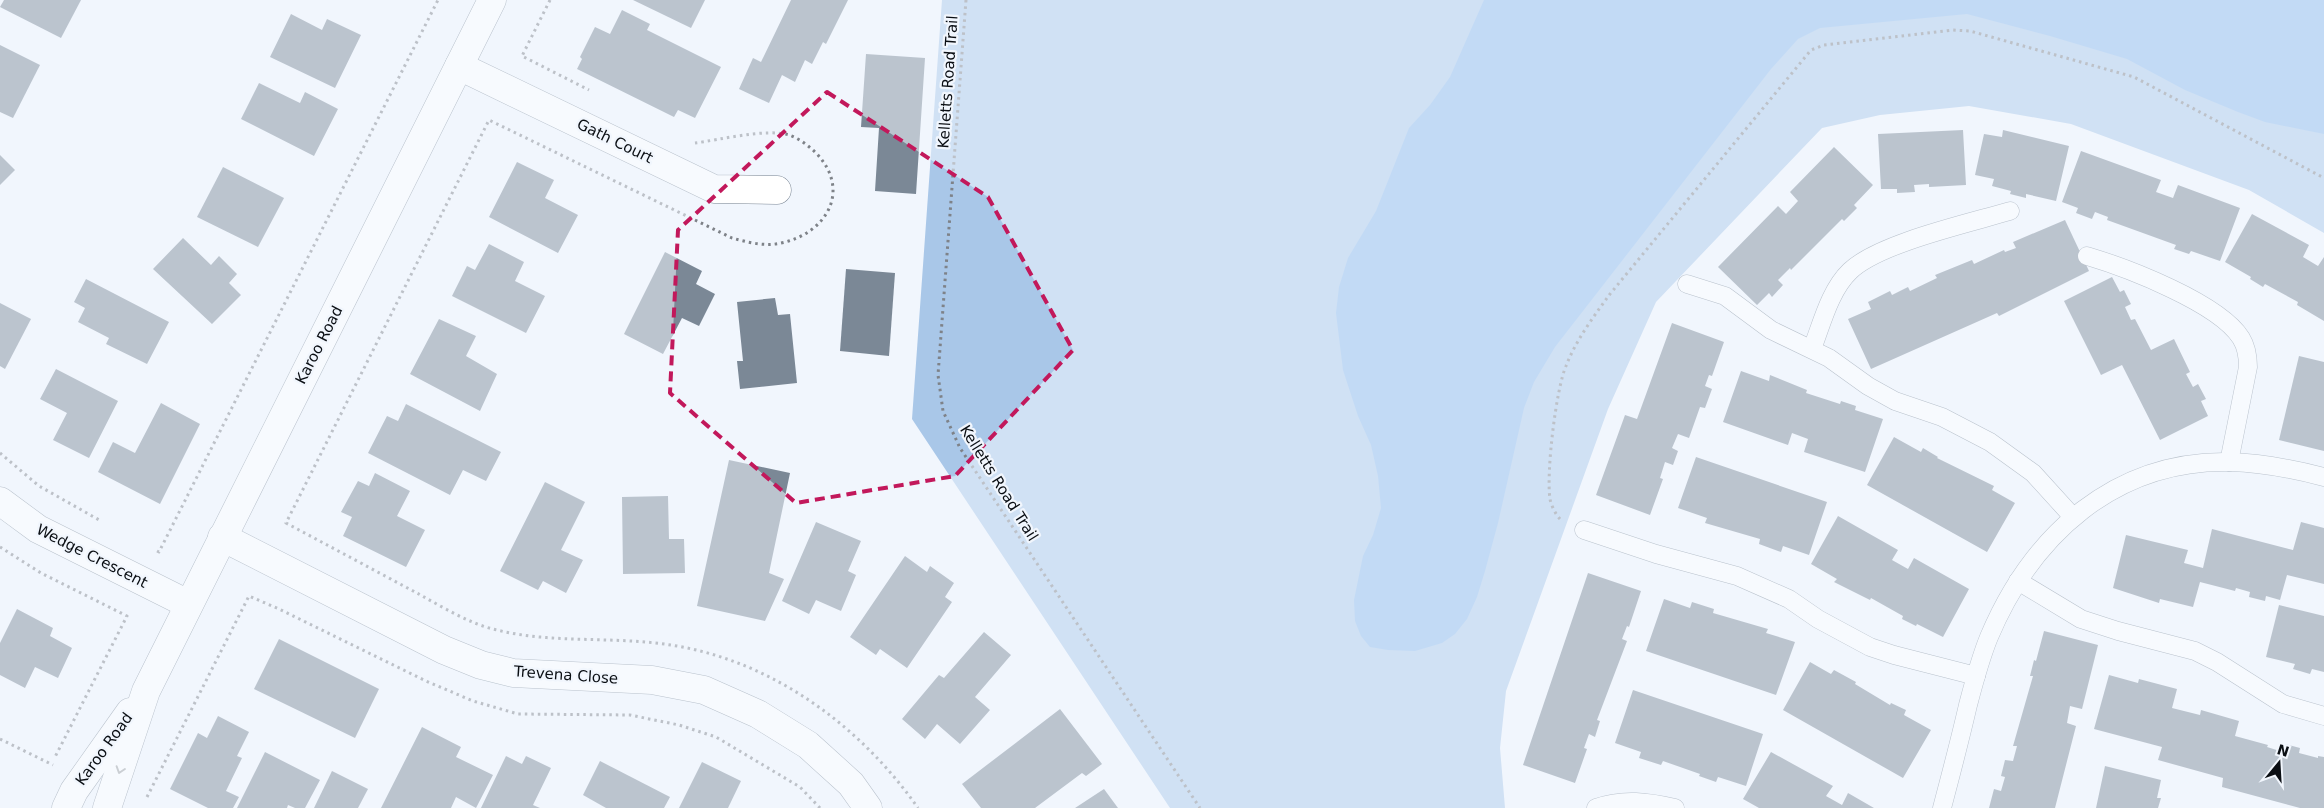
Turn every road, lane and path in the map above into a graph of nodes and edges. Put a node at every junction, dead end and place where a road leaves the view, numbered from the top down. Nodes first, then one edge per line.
1 (438, 0) edge
2 (492, 0) edge
3 (550, 0) edge
4 (966, 0) edge
5 (522, 56) dead end
6 (459, 66) junction
7 (489, 120) dead end
8 (2324, 178) edge
9 (777, 190) dead end
10 (2010, 211) dead end
11 (2087, 256) dead end
12 (1687, 284) dead end
13 (1812, 349) junction
14 (0, 454) edge
15 (2229, 462) junction
16 (2324, 476) edge
17 (0, 500) edge
18 (2072, 516) junction
19 (286, 523) dead end
20 (106, 524) dead end
21 (1584, 530) joint
22 (222, 537) junction
23 (0, 546) edge
24 (152, 548) dead end
25 (2018, 581) junction
26 (249, 596) dead end
27 (188, 604) junction
28 (1976, 676) junction
29 (146, 691) junction
30 (2324, 716) edge
31 (52, 764) dead end
32 (142, 806) dead end
33 (66, 808) edge
34 (106, 808) edge
35 (868, 808) edge
36 (1200, 808) edge
37 (1596, 808) edge
38 (1675, 808) edge
39 (1942, 808) edge

1 - 24 path
2 - 6 street, Karoo Road
3 - 5 path
4 - 36 path, Kelletts Road Trail
6 - 9 street, Gath Court
6 - 22 street, Karoo Road
7 - 19 path
8 - 21 path
10 - 13 lane
11 - 15 lane
12 - 13 lane
13 - 18 lane
14 - 20 path
15 - 16 lane
15 - 18 lane
17 - 27 street, Wedge Crescent
18 - 25 lane
21 - 28 lane
22 - 27 street, Karoo Road
22 - 35 street, Trevena Close
23 - 31 path
25 - 28 lane
25 - 30 lane
26 - 32 path
27 - 29 street, Karoo Road
28 - 39 lane
29 - 33 street, Karoo Road
29 -> 34 street, Karoo Road
37 - 38 lane

